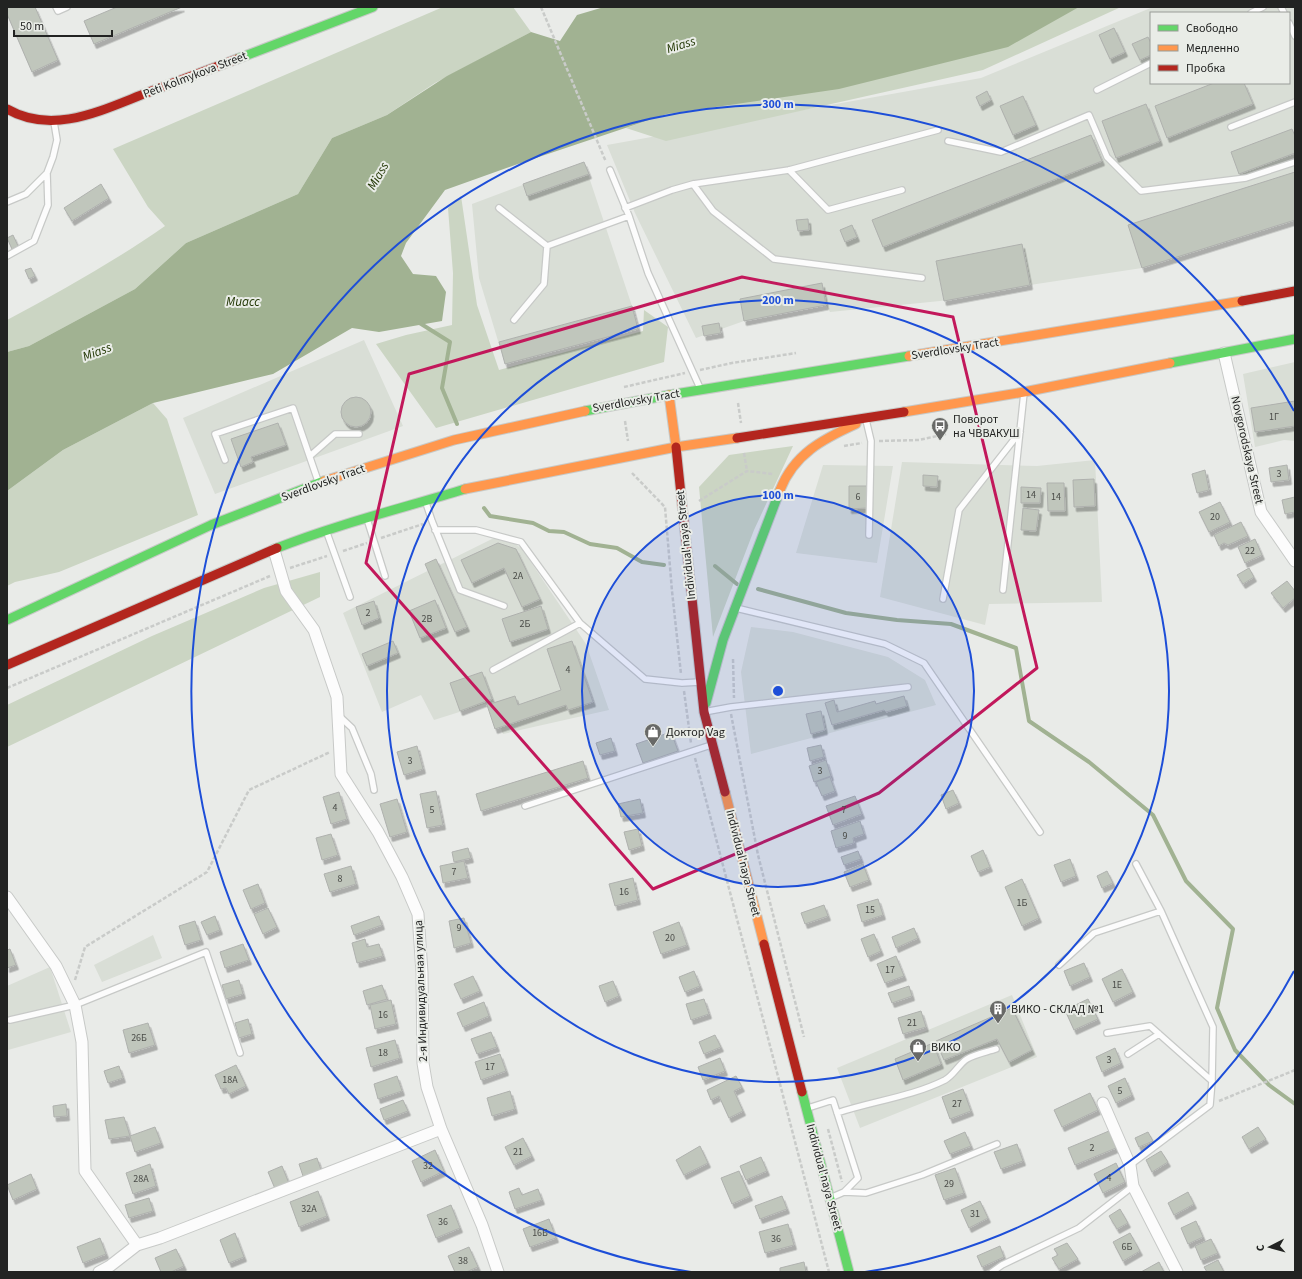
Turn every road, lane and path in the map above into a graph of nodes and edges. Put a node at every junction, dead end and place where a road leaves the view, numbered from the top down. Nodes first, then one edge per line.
1 (56, 7) edge
2 (67, 7) edge
3 (373, 7) edge
4 (1264, 7) edge
5 (542, 8) edge
6 (1253, 12) edge
7 (1290, 25) edge
8 (1295, 36) edge
9 (1150, 64) edge
10 (1097, 90) dead end
11 (1295, 102) edge
12 (11, 111) edge
13 (54, 122) junction
14 (1231, 127) dead end
15 (938, 130) dead end
16 (948, 141) dead end
17 (602, 153) dead end
18 (1295, 162) edge
19 (610, 170) dead end
20 (789, 170) junction
21 (47, 173) junction
22 (693, 184) junction
23 (902, 190) dead end
24 (7, 202) edge
25 (499, 208) dead end
26 (625, 208) junction
27 (629, 216) junction
28 (546, 246) junction
29 (7, 256) edge
30 (922, 278) dead end
31 (1295, 291) edge
32 (514, 320) dead end
33 (1295, 339) edge
34 (796, 353) dead end
35 (1224, 353) junction
36 (693, 372) junction
37 (622, 387) dead end
38 (700, 390) junction
39 (1024, 392) junction
40 (669, 395) junction
41 (738, 403) dead end
42 (866, 419) junction
43 (625, 421) dead end
44 (742, 426) dead end
45 (1020, 432) junction
46 (359, 434) dead end
47 (628, 441) dead end
48 (676, 447) junction
49 (744, 453) dead end
50 (310, 456) junction
51 (225, 460) dead end
52 (747, 471) junction
53 (632, 473) dead end
54 (773, 474) dead end
55 (319, 483) junction
56 (425, 501) junction
57 (699, 501) dead end
58 (664, 507) dead end
59 (367, 518) junction
60 (432, 521) junction
61 (436, 530) junction
62 (326, 531) junction
63 (870, 535) dead end
64 (374, 540) junction
65 (274, 550) junction
66 (335, 553) junction
67 (1295, 561) edge
68 (281, 571) junction
69 (385, 576) dead end
70 (1003, 590) dead end
71 (350, 597) dead end
72 (943, 600) dead end
73 (504, 606) dead end
74 (735, 608) junction
75 (7, 620) edge
76 (580, 623) junction
77 (735, 652) dead end
78 (7, 666) edge
79 (493, 670) dead end
80 (701, 682) junction
81 (908, 687) dead end
82 (7, 688) edge
83 (731, 707) junction
84 (704, 712) junction
85 (338, 714) junction
86 (712, 745) junction
87 (340, 747) junction
88 (374, 790) dead end
89 (525, 806) dead end
90 (1040, 832) dead end
91 (1136, 864) dead end
92 (7, 897) edge
93 (1160, 911) junction
94 (1059, 965) dead end
95 (791, 985) dead end
96 (73, 1000) junction
97 (10, 1020) dead end
98 (1107, 1033) dead end
99 (1159, 1034) junction
100 (996, 1049) dead end
101 (240, 1053) dead end
102 (1128, 1054) dead end
103 (1295, 1070) edge
104 (1212, 1081) junction
105 (1103, 1103) dead end
106 (1210, 1105) junction
107 (806, 1109) junction
108 (837, 1113) junction
109 (827, 1126) dead end
110 (441, 1128) junction
111 (997, 1144) dead end
112 (1130, 1165) junction
113 (1133, 1186) junction
114 (844, 1192) junction
115 (829, 1198) junction
116 (138, 1245) junction
117 (99, 1272) edge
118 (498, 1272) edge
119 (849, 1272) edge
120 (992, 1272) edge
121 (1177, 1272) edge

1 - 2 lane
3 - 13 main road, Peti Kolmykova Street
4 - 6 lane
5 - 17 path
7 - 8 lane
9 - 10 lane
11 - 14 lane
12 - 13 main road, Peti Kolmykova Street
13 - 21 lane
15 - 20 lane
16 - 18 lane
19 - 26 lane
20 - 22 lane
20 - 23 lane
21 - 24 lane
21 - 29 lane
22 - 26 lane
22 - 30 lane
25 - 28 lane
26 - 27 lane
27 - 28 lane
27 - 36 lane
28 - 32 lane
31 - 38 main road, Sverdlovsky Tract
33 - 35 main road
34 - 36 path
35 - 39 main road
35 - 67 street, Novgorodskaya Street
36 - 37 path
36 - 38 lane
38 - 40 main road, Sverdlovsky Tract
39 - 42 main road
39 - 45 lane
40 - 48 main road, Individual'naya Street
40 - 55 main road, Sverdlovsky Tract
41 - 44 path
42 - 48 main road
42 - 63 lane
42 - 74 main road
43 - 47 path
45 - 70 lane
45 - 72 lane
46 - 50 lane
48 - 56 main road
48 - 80 main road, Individual'naya Street
49 - 52 path
50 - 51 lane
50 - 55 lane
52 - 54 path
52 - 57 path
53 - 58 path
55 - 75 main road, Sverdlovsky Tract
56 - 59 main road
56 - 60 lane
59 - 62 main road
59 - 64 lane
60 - 61 lane
60 - 64 path
61 - 73 lane
61 - 76 lane
62 - 65 main road
62 - 66 lane
64 - 66 path
64 - 69 lane
65 - 68 street, 2-я Индивидуальная улица
65 - 78 main road
66 - 68 path
66 - 71 lane
68 - 82 path
68 - 85 street, 2-я Индивидуальная улица
74 - 84 main road
74 - 90 lane
76 - 79 lane
76 - 80 lane
77 - 83 path
80 - 84 main road, Individual'naya Street
81 - 83 lane
83 - 84 lane
83 - 95 path
84 - 86 main road, Individual'naya Street
85 - 87 street, 2-я Индивидуальная улица
85 - 88 lane
86 - 89 lane
86 - 107 main road, Individual'naya Street
87 - 96 path
87 - 110 street, 2-я Индивидуальная улица
91 - 93 lane
92 - 96 street
93 - 94 lane
93 - 104 lane
96 - 97 lane
96 - 101 lane
96 - 116 street
98 - 99 lane
99 - 102 lane
99 - 104 lane
100 - 108 lane
103 - 106 path
104 - 106 lane
105 - 112 street
106 - 112 lane
107 - 108 lane
107 - 115 main road, Individual'naya Street
108 - 114 lane
109 - 114 path
110 - 116 street
110 - 118 street, 2-я Индивидуальная улица
111 - 114 lane
112 - 113 street
113 - 120 lane
113 - 121 street
114 - 115 lane
115 - 119 main road, Individual'naya Street
116 - 117 street

